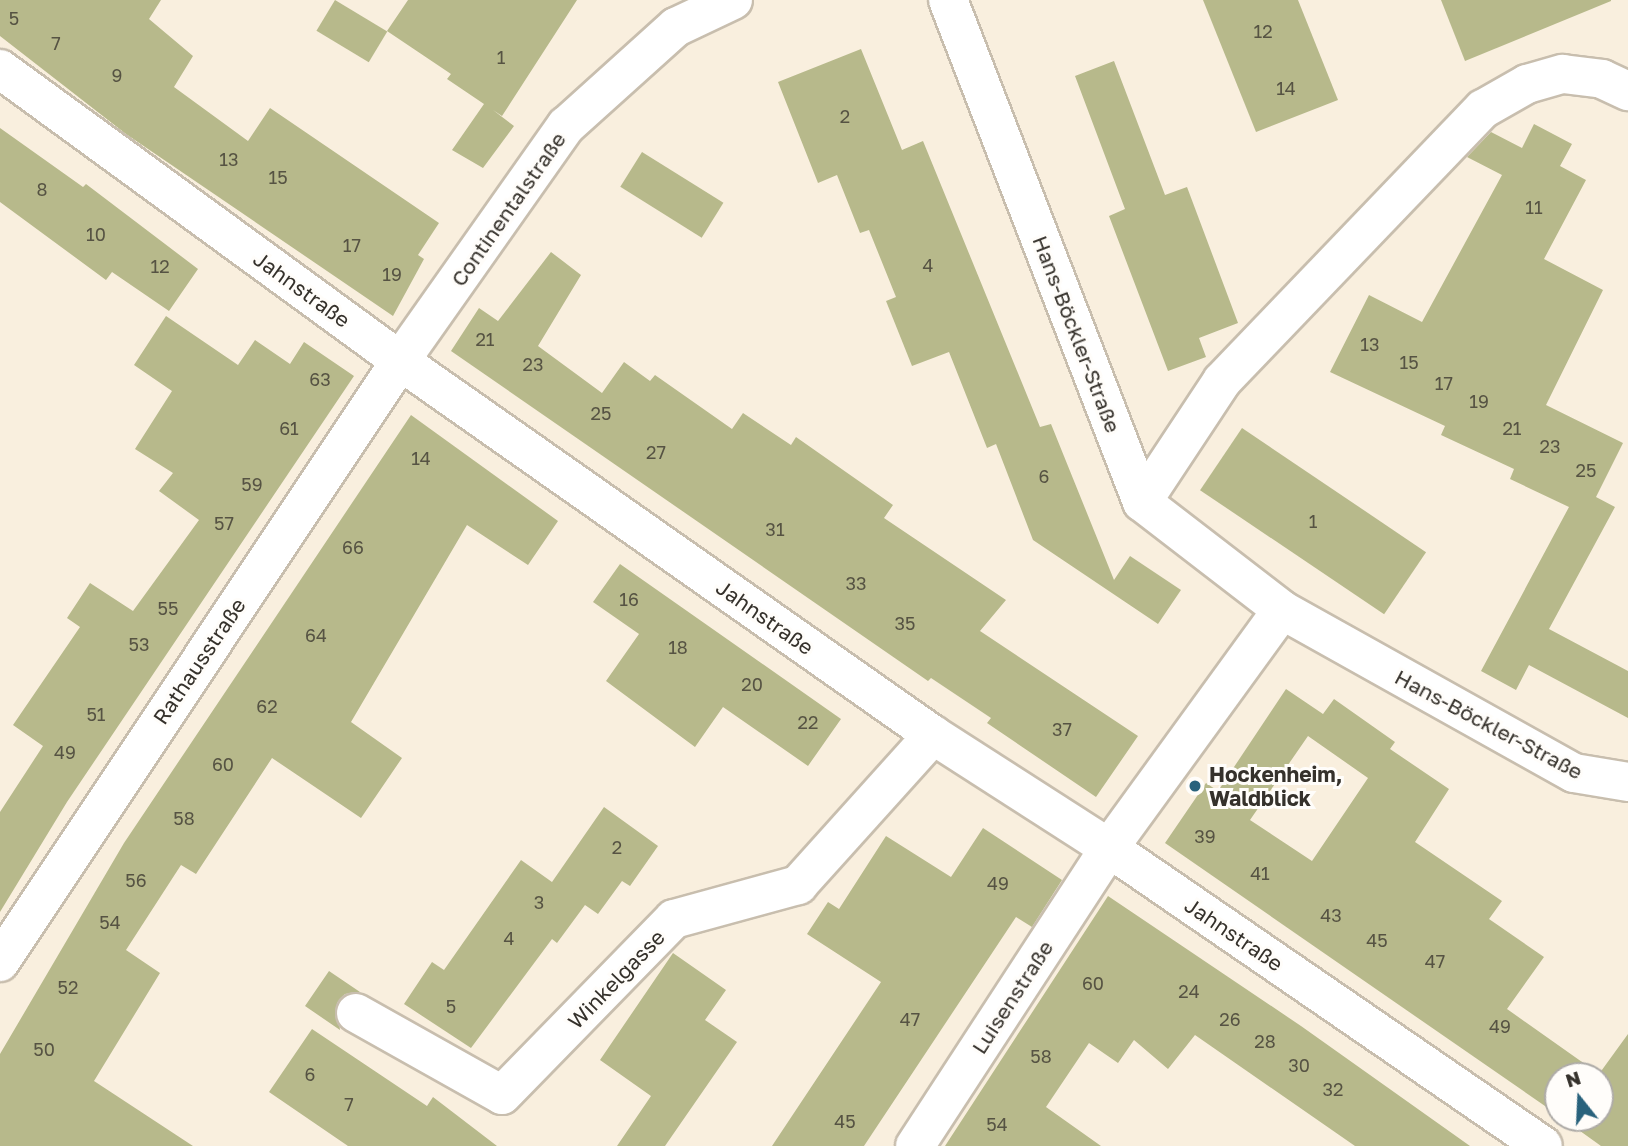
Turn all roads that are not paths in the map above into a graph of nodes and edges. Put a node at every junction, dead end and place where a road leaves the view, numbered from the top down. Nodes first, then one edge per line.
1 (733, 0) edge
2 (948, 0) edge
3 (0, 69) edge
4 (1628, 90) edge
5 (400, 361) junction
6 (1142, 502) junction
7 (1282, 610) junction
8 (933, 736) junction
9 (1628, 782) edge
10 (1109, 848) junction
11 (0, 962) edge
12 (356, 1013) dead end
13 (915, 1146) edge
14 (1543, 1146) edge

1 - 5 street, Continentalstraße
2 - 6 street, Hans-Böckler-Straße
3 - 5 street, Jahnstraße
4 - 6 street
5 - 8 street, Jahnstraße
5 - 11 street, Rathausstraße
6 - 7 street, Hans-Böckler-Straße
7 - 9 street, Hans-Böckler-Straße
7 - 10 street
8 - 10 street, Jahnstraße
8 - 12 street, Winkelgasse
10 - 13 street, Luisenstraße
10 - 14 street, Jahnstraße

